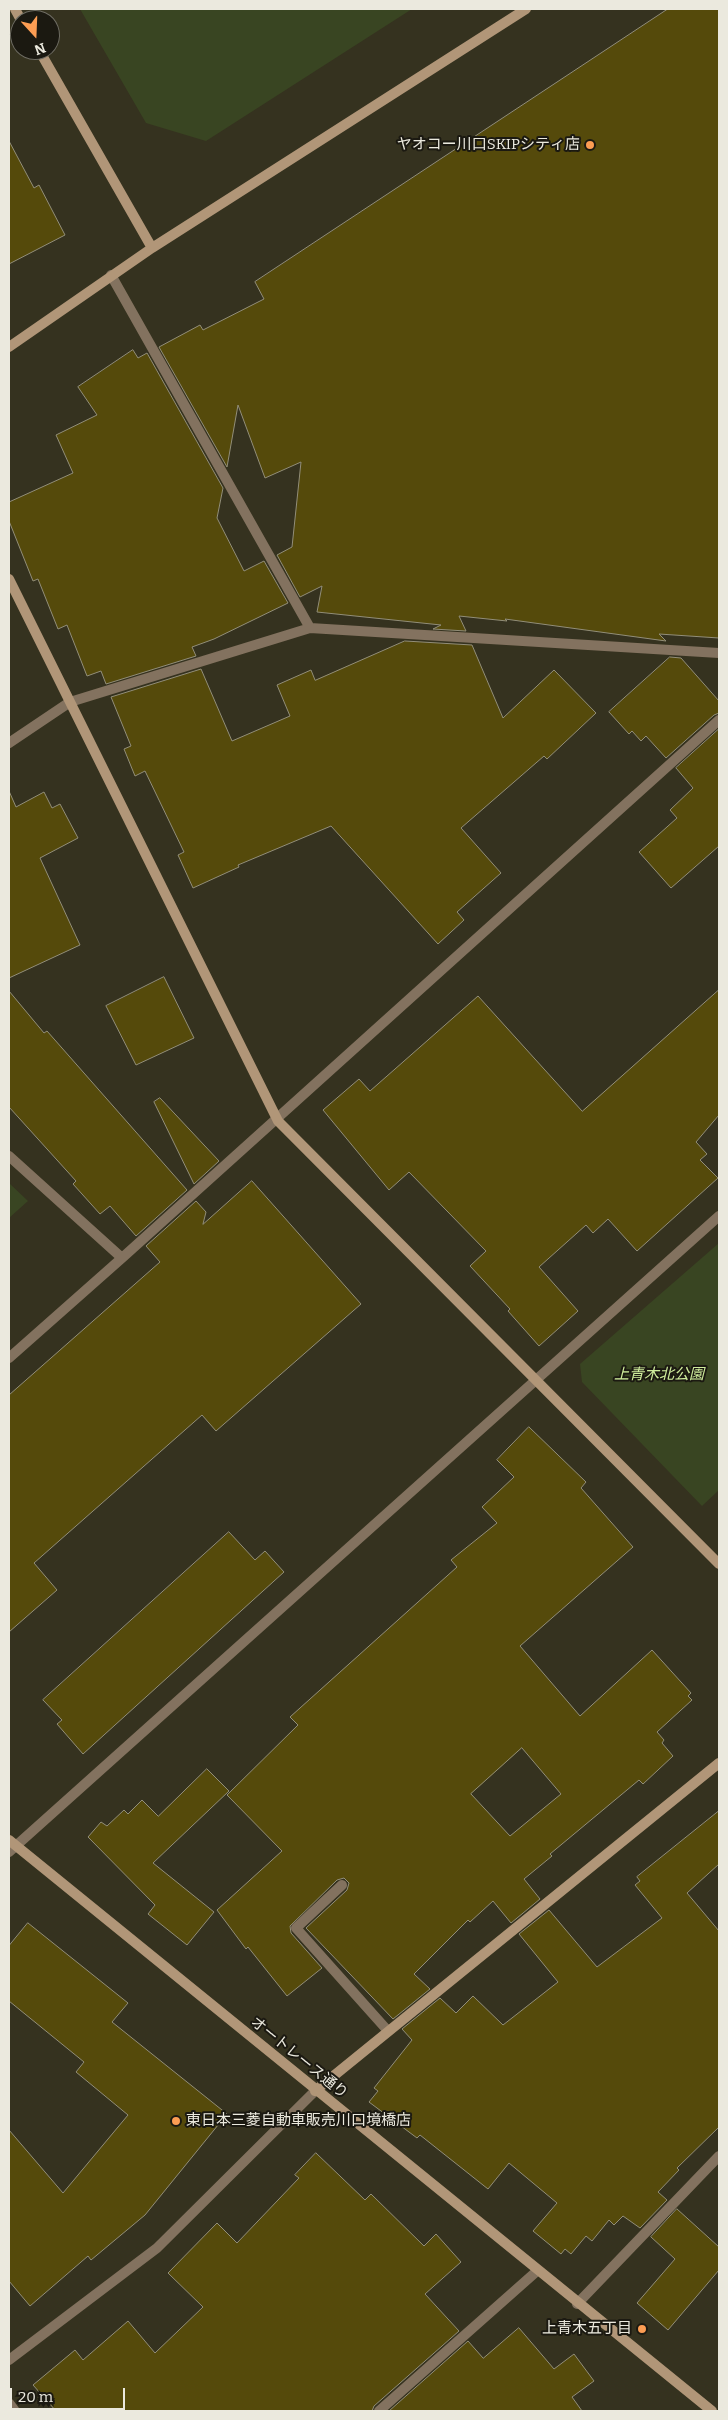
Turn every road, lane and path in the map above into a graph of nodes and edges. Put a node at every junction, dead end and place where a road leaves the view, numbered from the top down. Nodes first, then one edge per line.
1 (526, 9) edge
2 (45, 60) edge
3 (152, 248) junction
4 (111, 275) junction
5 (9, 346) edge
6 (9, 579) edge
7 (310, 628) junction
8 (719, 654) edge
9 (70, 702) junction
10 (719, 720) edge
11 (9, 744) edge
12 (278, 1120) junction
13 (9, 1156) edge
14 (719, 1216) edge
15 (122, 1258) junction
16 (9, 1358) edge
17 (536, 1381) junction
18 (719, 1564) edge
19 (719, 1762) edge
20 (11, 1846) edge
21 (342, 1885) dead end
22 (388, 2031) junction
23 (316, 2091) junction
24 (719, 2156) edge
25 (537, 2271) junction
26 (577, 2304) junction
27 (9, 2360) edge
28 (9, 2403) edge
29 (15, 2411) edge
30 (379, 2411) edge
31 (712, 2411) edge

1 - 3 street
2 - 3 street
3 - 4 street
4 - 5 street
4 - 7 street
6 - 9 street
7 - 8 street
7 - 9 street
9 - 11 street
9 - 12 street
10 - 12 street
12 - 15 street
12 - 17 street
13 - 15 street
14 - 17 street
15 - 16 street
17 - 18 street
17 - 20 street
19 - 22 street
20 - 23 street, オートレース通り
21 - 22 street
22 - 23 street
23 - 25 street, オートレース通り
23 - 27 street
24 - 26 street
25 - 26 street, オートレース通り
25 - 30 street
26 - 31 street, オートレース通り
28 - 29 street

